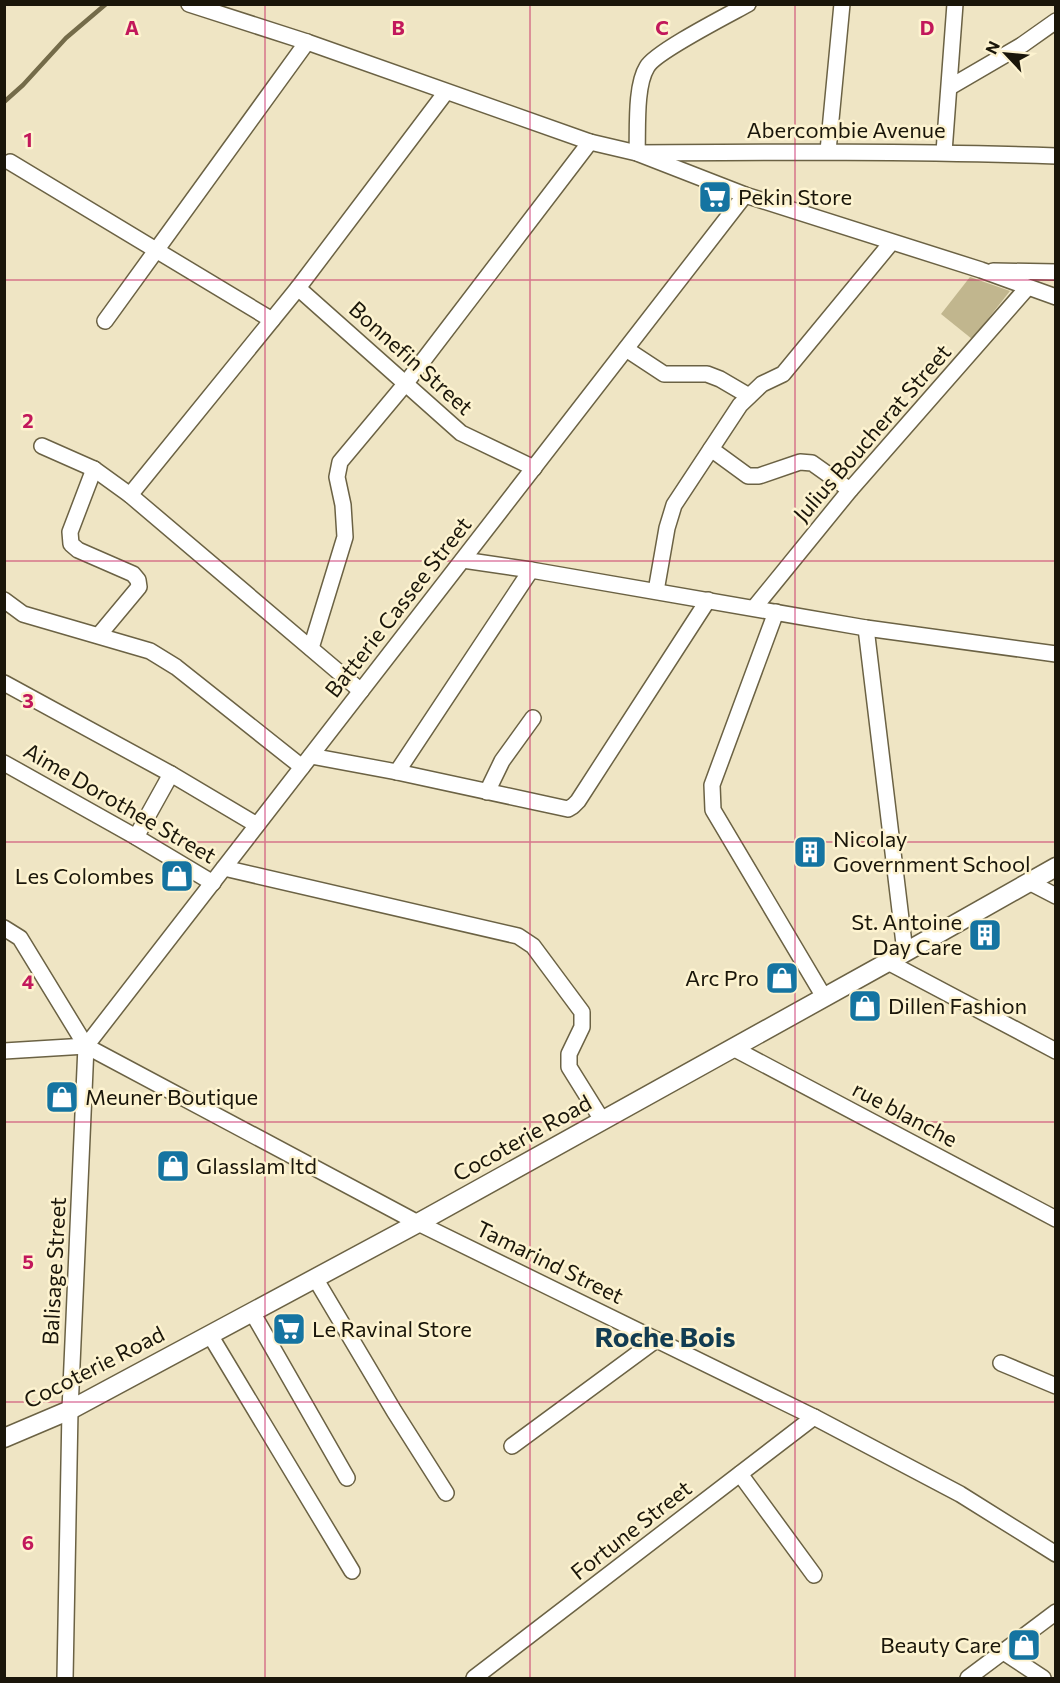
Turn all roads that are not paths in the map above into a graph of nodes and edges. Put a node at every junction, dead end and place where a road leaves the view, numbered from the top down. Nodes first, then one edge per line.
1 (189, 4) edge
2 (748, 4) edge
3 (842, 4) edge
4 (955, 4) edge
5 (1056, 21) edge
6 (307, 42) junction
7 (950, 87) junction
8 (447, 92) junction
9 (590, 142) junction
10 (828, 151) junction
11 (944, 152) junction
12 (637, 153) junction
13 (1056, 156) edge
14 (10, 162) dead end
15 (745, 195) junction
16 (891, 243) junction
17 (156, 250) junction
18 (981, 270) junction
19 (1056, 272) edge
20 (298, 288) junction
21 (1027, 288) junction
22 (1056, 297) edge
23 (272, 320) junction
24 (105, 321) dead end
25 (626, 349) junction
26 (406, 383) junction
27 (749, 396) junction
28 (42, 446) dead end
29 (711, 449) junction
30 (534, 468) junction
31 (94, 469) junction
32 (850, 490) junction
33 (130, 495) junction
34 (463, 560) junction
35 (531, 570) junction
36 (656, 591) junction
37 (4, 600) edge
38 (708, 600) junction
39 (754, 608) junction
40 (776, 612) junction
41 (866, 628) junction
42 (99, 635) junction
43 (311, 648) junction
44 (1056, 654) edge
45 (4, 683) edge
46 (361, 691) junction
47 (533, 718) dead end
48 (4, 762) edge
49 (306, 762) junction
50 (397, 772) junction
51 (171, 774) junction
52 (487, 792) junction
53 (257, 825) junction
54 (136, 837) junction
55 (1056, 867) edge
56 (224, 868) junction
57 (1029, 882) junction
58 (213, 883) junction
59 (1056, 896) edge
60 (4, 928) edge
61 (905, 952) junction
62 (888, 962) junction
63 (824, 998) junction
64 (86, 1046) junction
65 (734, 1048) junction
66 (4, 1051) edge
67 (1056, 1051) edge
68 (602, 1120) junction
69 (1056, 1219) edge
70 (418, 1223) junction
71 (315, 1278) junction
72 (252, 1312) junction
73 (210, 1335) junction
74 (656, 1340) junction
75 (1002, 1363) dead end
76 (1056, 1386) edge
77 (70, 1410) junction
78 (814, 1417) junction
79 (4, 1438) edge
80 (512, 1446) dead end
81 (740, 1474) junction
82 (347, 1478) dead end
83 (446, 1492) dead end
84 (1056, 1554) edge
85 (352, 1571) dead end
86 (814, 1575) dead end
87 (1056, 1612) edge
88 (1002, 1652) junction
89 (65, 1678) edge
90 (474, 1678) edge
91 (968, 1678) edge
92 (1043, 1678) edge

1 - 6 street
2 - 12 street
3 - 10 street
4 - 7 street
5 - 7 street
6 - 8 street
6 - 17 street
7 - 11 street
8 - 9 street
8 - 20 street
9 - 12 street
9 - 26 street
10 - 11 street, Abercombie Avenue
10 - 12 street, Abercombie Avenue
11 - 13 street, Abercombie Avenue
12 - 15 street
14 - 17 street
15 - 16 street
15 - 25 street, Batterie Cassee Street
16 - 18 street
16 - 27 street
17 - 23 street
17 - 24 street
18 - 19 street
18 - 21 street
20 - 23 street
20 - 26 street, Bonnefin Street
21 - 22 street
21 - 32 street, Julius Boucherat Street
23 - 33 street
25 - 27 street
25 - 30 street, Batterie Cassee Street
26 - 30 street, Bonnefin Street
26 - 43 street
27 - 29 street
28 - 31 street
29 - 32 street
29 - 36 street
30 - 34 street, Batterie Cassee Street
31 - 33 street
31 - 42 street
32 - 39 street, Julius Boucherat Street
33 - 43 street
34 - 35 street
34 - 46 street, Batterie Cassee Street
35 - 36 street
35 - 50 street
36 - 38 street
37 - 42 street
38 - 39 street
38 - 52 street
39 - 40 street
40 - 41 street
40 - 63 street
41 - 44 street
41 - 61 street
42 - 49 street
43 - 46 street
45 - 51 street
46 - 49 street, Batterie Cassee Street
47 - 52 street
48 - 54 street, Aime Dorothee Street
49 - 50 street
49 - 53 street, Batterie Cassee Street
50 - 52 street
51 - 53 street
51 - 54 street
53 - 56 street, Batterie Cassee Street
54 - 58 street, Aime Dorothee Street
55 - 57 street, Cocoterie Road
56 - 58 street, Batterie Cassee Street
56 - 68 street
57 - 59 street
57 - 61 street, Cocoterie Road
58 - 64 street, Batterie Cassee Street
60 - 64 street
61 - 62 street, Cocoterie Road
62 - 63 street, Cocoterie Road
62 - 67 street
63 - 65 street, Cocoterie Road
64 - 66 street
64 - 70 street, Tamarind Street
64 - 77 street, Balisage Street
65 - 68 street, Cocoterie Road
65 - 69 street, rue blanche
68 - 70 street, Cocoterie Road
70 - 71 street, Cocoterie Road
70 - 74 street, Tamarind Street
71 - 72 street, Cocoterie Road
71 - 83 street
72 - 73 street, Cocoterie Road
72 - 82 street
73 - 77 street, Cocoterie Road
73 - 85 street
74 - 78 street, Tamarind Street
74 - 80 street
75 - 76 street
77 - 79 street, Cocoterie Road
77 - 89 street, Balisage Street
78 - 81 street, Fortune Street
78 - 84 street, Tamarind Street
81 - 86 street
81 - 90 street, Fortune Street
87 - 88 street
88 - 91 street
88 - 92 street

